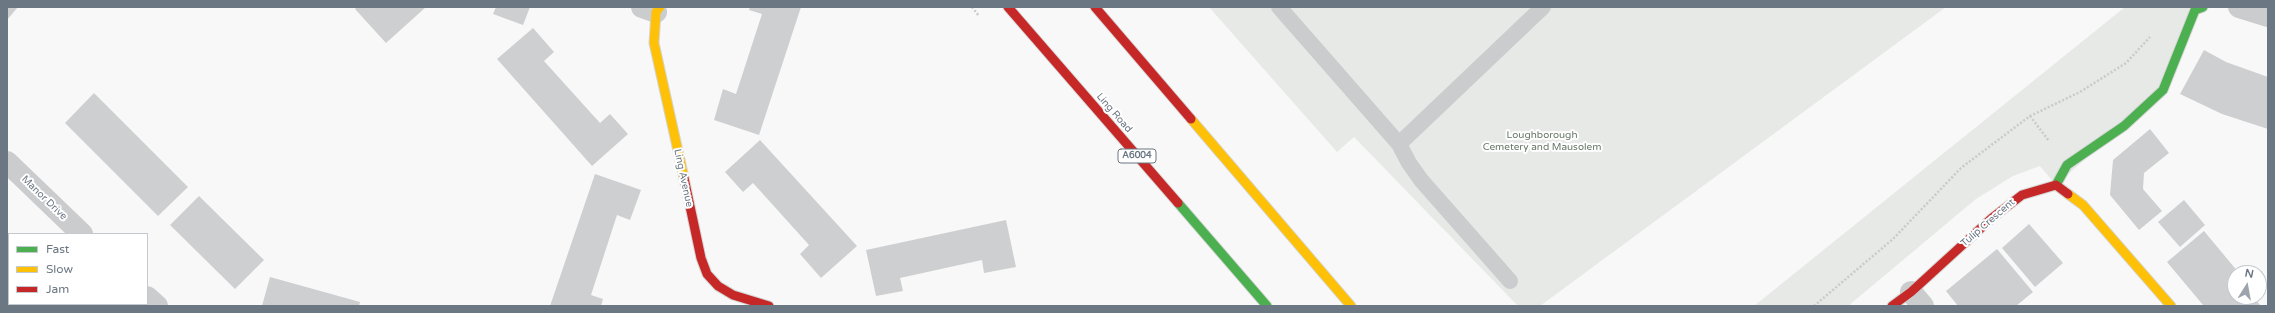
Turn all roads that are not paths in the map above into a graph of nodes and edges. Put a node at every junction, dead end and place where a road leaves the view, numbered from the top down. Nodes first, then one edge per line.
1 (1008, 7) edge
2 (1095, 7) edge
3 (1279, 7) edge
4 (1543, 7) edge
5 (2203, 7) edge
6 (2239, 7) edge
7 (653, 9) edge
8 (2268, 16) edge
9 (1399, 144) junction
10 (7, 162) edge
11 (2056, 185) junction
12 (81, 233) edge
13 (1510, 281) dead end
14 (148, 298) edge
15 (1917, 299) edge
16 (157, 306) edge
17 (769, 306) edge
18 (1267, 306) edge
19 (1352, 306) edge
20 (1892, 306) edge
21 (2171, 306) edge

1 - 18 street, Ling Road / A6004
2 - 19 street
3 - 9 lane
4 - 9 lane
5 - 11 street
6 - 8 street
7 - 17 street, Ling Avenue
9 - 13 lane
10 - 12 street, Manor Drive
11 - 15 street, Tulip Crescent
11 - 21 street
14 - 16 street
15 - 20 street, Tulip Crescent

